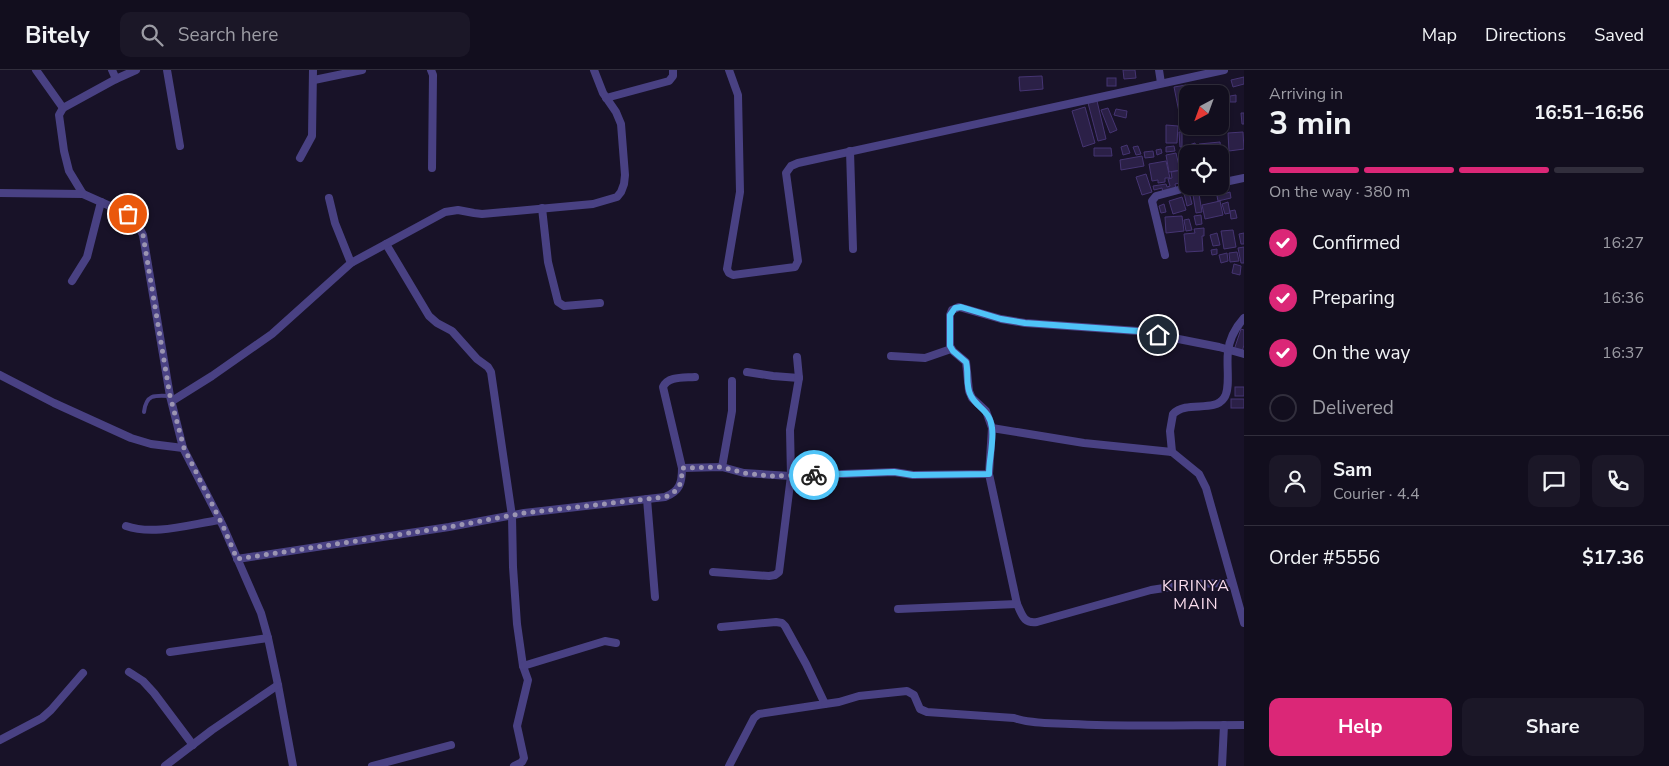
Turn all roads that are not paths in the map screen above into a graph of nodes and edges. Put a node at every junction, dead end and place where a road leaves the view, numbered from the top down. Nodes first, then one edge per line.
1 (36, 70) edge
2 (112, 70) edge
3 (136, 70) edge
4 (167, 70) edge
5 (313, 70) edge
6 (362, 70) edge
7 (431, 70) edge
8 (594, 70) edge
9 (673, 70) edge
10 (729, 70) edge
11 (1159, 70) edge
12 (1224, 70) edge
13 (116, 79) junction
14 (314, 80) junction
15 (1161, 83) junction
16 (606, 98) junction
17 (62, 108) junction
18 (180, 146) dead end
19 (850, 151) junction
20 (300, 158) dead end
21 (432, 168) dead end
22 (1244, 178) edge
23 (1229, 181) edge
24 (1179, 190) edge
25 (0, 193) edge
26 (83, 194) junction
27 (329, 198) dead end
28 (101, 202) junction
29 (542, 208) junction
30 (386, 244) junction
31 (853, 249) dead end
32 (1165, 255) dead end
33 (351, 262) junction
34 (72, 281) dead end
35 (600, 303) dead end
36 (1244, 318) edge
37 (951, 349) junction
38 (1228, 350) junction
39 (1244, 354) edge
40 (891, 356) dead end
41 (797, 357) dead end
42 (747, 372) dead end
43 (0, 375) edge
44 (695, 377) dead end
45 (799, 378) junction
46 (732, 381) dead end
47 (171, 399) junction
48 (144, 412) dead end
49 (992, 428) junction
50 (184, 448) junction
51 (1172, 452) junction
52 (722, 467) junction
53 (682, 468) junction
54 (989, 474) junction
55 (791, 476) junction
56 (647, 499) junction
57 (512, 516) junction
58 (220, 520) junction
59 (126, 526) dead end
60 (237, 559) junction
61 (712, 572) dead end
62 (1232, 583) junction
63 (655, 597) dead end
64 (1017, 604) junction
65 (898, 609) dead end
66 (1244, 623) edge
67 (721, 626) dead end
68 (268, 638) junction
69 (616, 643) dead end
70 (170, 652) dead end
71 (523, 666) junction
72 (129, 672) dead end
73 (83, 673) dead end
74 (278, 685) junction
75 (825, 704) junction
76 (1224, 725) junction
77 (1244, 725) edge
78 (0, 740) edge
79 (193, 745) junction
80 (450, 745) dead end
81 (165, 766) edge
82 (293, 766) edge
83 (372, 766) edge
84 (514, 766) edge
85 (729, 766) edge
86 (1222, 766) edge

1 - 17 street
2 - 13 street
3 - 13 street
4 - 18 street
5 - 14 street
6 - 14 street
7 - 21 street
8 - 16 street
9 - 16 street
10 - 19 street
11 - 15 street
12 - 15 street
13 - 17 street
14 - 20 street
15 - 19 street
16 - 29 street
17 - 26 street
19 - 31 street
22 - 23 street
24 - 32 street
25 - 26 street
26 - 28 street
27 - 33 street
28 - 34 street
28 - 47 street
29 - 30 street
29 - 35 street
30 - 33 street
30 - 57 street
33 - 47 street
36 - 38 street
37 - 38 street
37 - 40 street
37 - 49 street
38 - 39 street
38 - 51 street
41 - 45 street
42 - 45 street
43 - 50 street
44 - 53 street
45 - 55 street
46 - 52 street
47 - 48 lane
47 - 50 street
49 - 51 street
49 - 54 street
50 - 58 street
51 - 62 street
52 - 53 street
52 - 55 street
53 - 56 street
54 - 55 street
54 - 64 street
55 - 61 street
56 - 57 street
56 - 63 street
57 - 60 street
57 - 71 street
58 - 59 street
58 - 60 street
60 - 68 street
62 - 64 street
62 - 66 street
64 - 65 street
67 - 75 street
68 - 70 street
68 - 74 street
69 - 71 street
71 - 84 street
72 - 79 street
73 - 78 street
74 - 79 street
74 - 82 street
75 - 76 street
75 - 85 street
76 - 77 street
76 - 86 street
79 - 81 street
80 - 83 street

